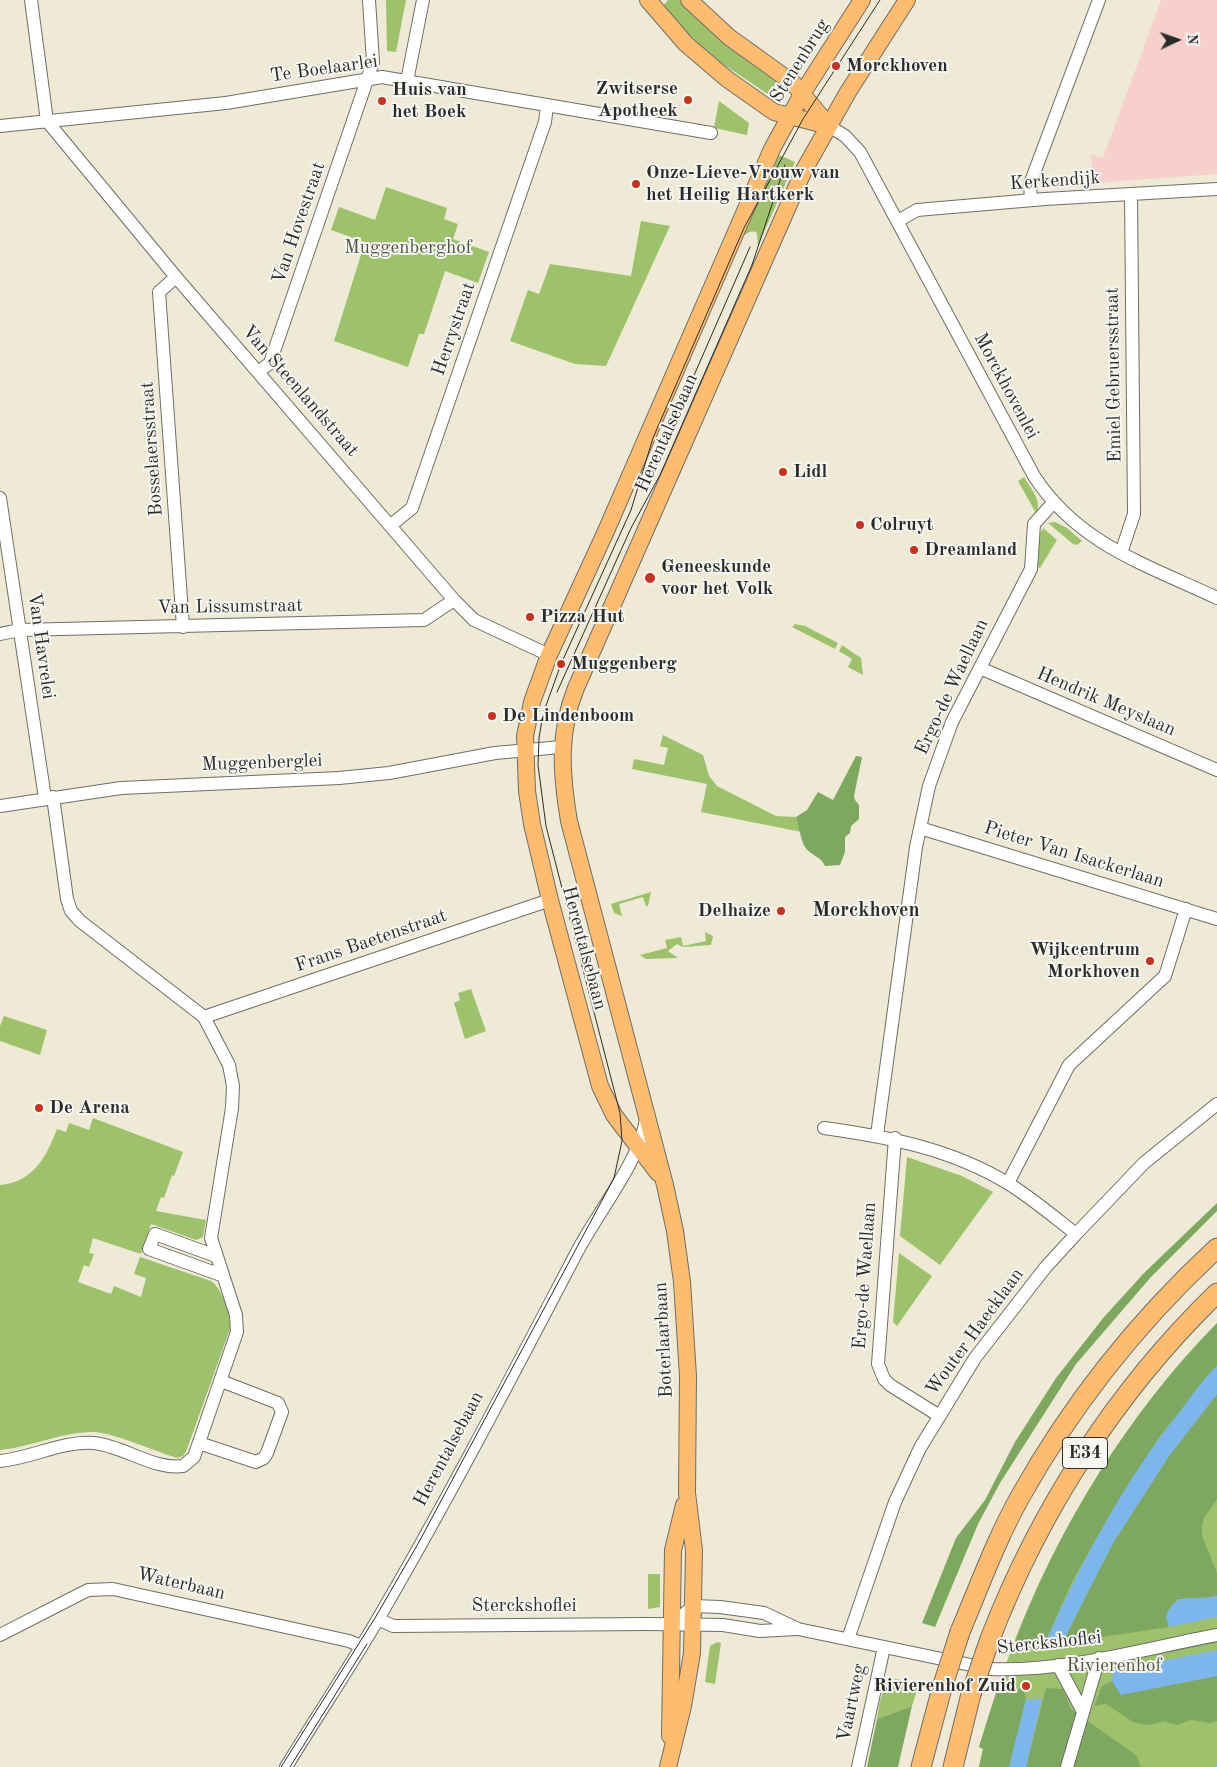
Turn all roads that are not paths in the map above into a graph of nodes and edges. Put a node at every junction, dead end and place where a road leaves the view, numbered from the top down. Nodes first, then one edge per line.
1 (31, 0) edge
2 (369, 0) edge
3 (423, 0) edge
4 (689, 0) edge
5 (862, 0) edge
6 (907, 0) edge
7 (1100, 0) edge
8 (652, 2) edge
9 (367, 80) junction
10 (407, 81) junction
11 (802, 94) junction
12 (547, 106) junction
13 (790, 116) junction
14 (47, 121) junction
15 (0, 126) edge
16 (825, 132) junction
17 (711, 133) dead end
18 (774, 145) joint
19 (1217, 189) edge
20 (1131, 195) junction
21 (1030, 200) junction
22 (898, 221) junction
23 (176, 277) junction
24 (258, 372) junction
25 (0, 498) edge
26 (1053, 503) junction
27 (390, 526) junction
28 (1121, 553) junction
29 (1217, 598) edge
30 (454, 600) junction
31 (183, 626) junction
32 (20, 630) junction
33 (0, 634) edge
34 (549, 655) junction
35 (980, 668) junction
36 (561, 747) junction
37 (525, 749) junction
38 (1217, 770) edge
39 (49, 797) junction
40 (0, 806) edge
41 (920, 828) junction
42 (550, 900) junction
43 (1186, 909) junction
44 (1217, 919) edge
45 (204, 1017) junction
46 (1217, 1104) edge
47 (647, 1114) junction
48 (824, 1128) dead end
49 (877, 1135) junction
50 (895, 1138) junction
51 (639, 1146) junction
52 (1008, 1183) junction
53 (665, 1185) junction
54 (1076, 1234) junction
55 (1217, 1248) edge
56 (216, 1256) junction
57 (221, 1275) junction
58 (1217, 1293) edge
59 (221, 1381) junction
60 (938, 1415) junction
61 (199, 1443) junction
62 (0, 1461) edge
63 (687, 1493) junction
64 (693, 1606) junction
65 (378, 1619) junction
66 (672, 1625) junction
67 (692, 1625) junction
68 (798, 1629) junction
69 (0, 1635) edge
70 (1217, 1635) edge
71 (848, 1639) junction
72 (361, 1646) junction
73 (884, 1647) junction
74 (1099, 1658) junction
75 (1058, 1665) junction
76 (1082, 1710) junction
77 (669, 1760) edge
78 (286, 1767) edge
79 (858, 1767) edge
80 (921, 1767) edge
81 (952, 1767) edge
82 (1067, 1767) edge

1 - 14 street
2 - 9 street, Van Hovestraat
3 - 10 street
4 - 11 main road
5 - 11 main road, Stenenbrug
6 - 16 main road
7 - 21 street
8 - 13 main road
9 - 10 street, Te Boelaarlei
9 - 14 street, Te Boelaarlei
9 - 24 street, Van Hovestraat
10 - 12 street, Te Boelaarlei
11 - 13 main road, Stenenbrug
11 - 16 main road
12 - 17 street, Te Boelaarlei
12 - 27 street, Herrystraat
13 - 16 main road
13 - 18 main road, Stenenbrug
14 - 15 street, Te Boelaarlei
14 - 23 street, Van Steenlandstraat
16 - 22 street, Morckhovenlei
16 - 36 main road, Herentalsebaan
18 - 34 main road, Herentalsebaan
19 - 20 street, Kerkendijk
20 - 21 street, Kerkendijk
20 - 28 street, Emiel Gebruersstraat
21 - 22 street, Kerkendijk
22 - 26 street, Morckhovenlei
23 - 24 street, Van Steenlandstraat
23 - 31 street, Bosselaersstraat
24 - 27 street, Van Steenlandstraat
25 - 32 street, Van Havrelei
26 - 28 street, Morckhovenlei
26 - 35 street, Ergo-de Waellaan
27 - 30 street, Van Steenlandstraat
28 - 29 street, Morckhovenlei
30 - 31 street, Van Lissumstraat
30 - 34 street, Van Steenlandstraat
31 - 32 street, Van Lissumstraat
32 - 33 street, Van Lissumstraat
32 - 39 street, Van Havrelei
34 - 37 main road, Herentalsebaan
35 - 38 street, Hendrik Meyslaan
35 - 41 street, Ergo-de Waellaan
36 - 37 street
36 - 47 main road, Herentalsebaan
37 - 39 street, Muggenberglei
37 - 42 main road, Herentalsebaan
39 - 40 street, Muggenberglei
39 - 45 street, Van Havrelei
41 - 43 street, Pieter Van Isackerlaan
41 - 49 street, Ergo-de Waellaan
42 - 45 street, Frans Baetenstraat
42 - 51 main road, Herentalsebaan
43 - 44 street, Pieter Van Isackerlaan
43 - 52 street
45 - 56 street
46 - 54 street, Wouter Haecklaan
47 - 51 street, Herentalsebaan
47 - 53 main road, Boterlaarbaan
48 - 49 street
49 - 50 street
50 - 52 street
50 - 60 street, Ergo-de Waellaan
51 - 53 main road, Boterlaarbaan
51 - 65 street, Herentalsebaan
52 - 54 street
53 - 63 main road, Boterlaarbaan
54 - 60 street, Wouter Haecklaan
55 - 80 highway, E34, bridge
56 - 57 street
56 - 57 street
57 - 59 street
58 - 81 highway, E34, bridge
59 - 61 street
59 - 61 street
60 - 71 street, Wouter Haecklaan
61 - 62 street
63 - 64 main road, Boterlaarbaan
63 - 66 main road, Boterlaarbaan
64 - 66 street
64 - 67 main road, Boterlaarbaan
64 - 68 street, Sterckshoflei
65 - 66 street, Sterckshoflei
65 - 72 street, Herentalsebaan
66 - 67 street, Sterckshoflei
66 - 77 main road, Boterlaarbaan
67 - 68 street, Sterckshoflei
67 - 77 main road, Boterlaarbaan
68 - 71 street, Sterckshoflei
69 - 72 street, Waterbaan
70 - 74 street, Sterckshoflei
71 - 73 street, Sterckshoflei
72 - 78 street, Herentalsebaan
73 - 75 street, Sterckshoflei
73 - 79 street, Vaartweg
74 - 75 street, Sterckshoflei
74 - 76 street
75 - 76 street
76 - 82 street

